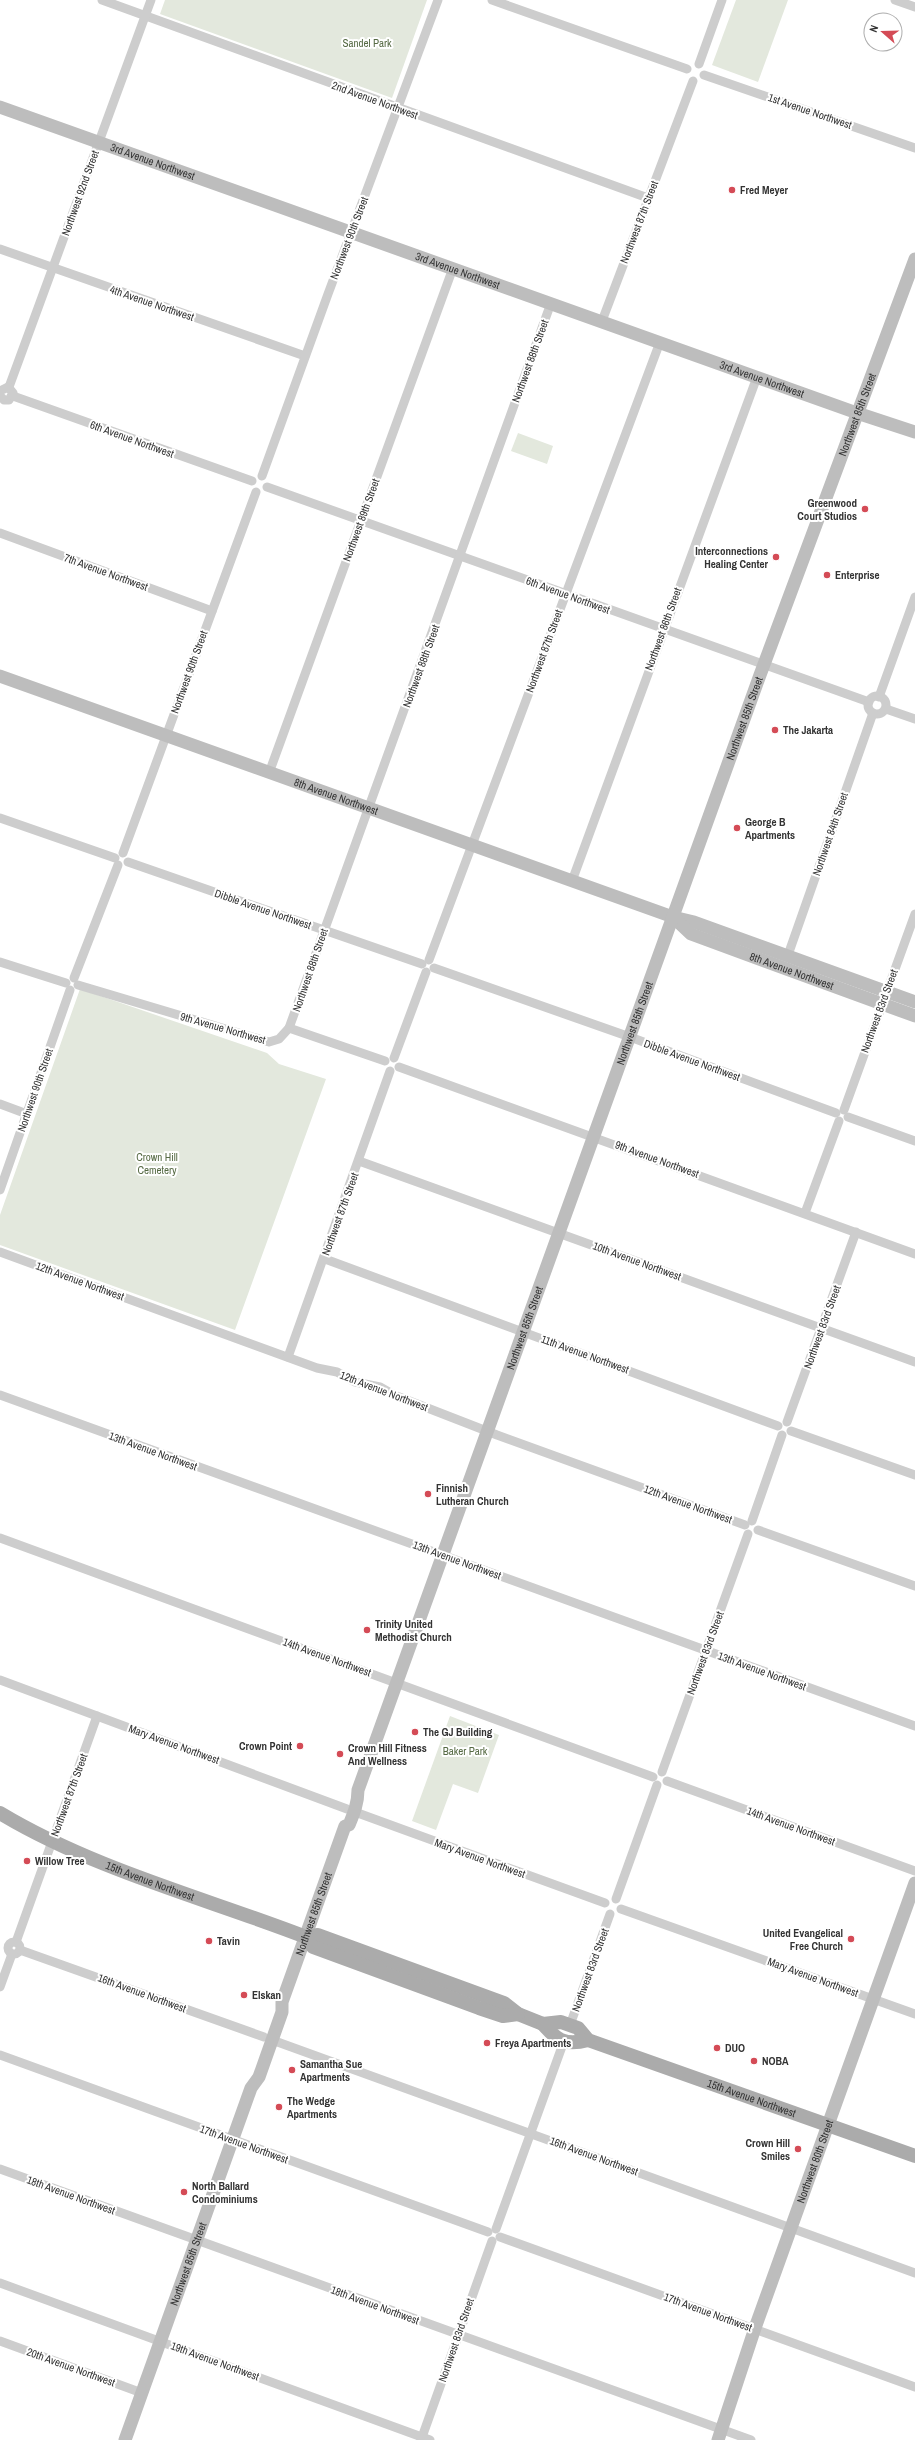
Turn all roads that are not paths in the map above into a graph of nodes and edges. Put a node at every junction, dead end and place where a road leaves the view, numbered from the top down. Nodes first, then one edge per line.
1 (102, 0) edge
2 (151, 0) edge
3 (438, 0) edge
4 (492, 0) edge
5 (722, 0) edge
6 (895, 0) edge
7 (915, 7) edge
8 (145, 16) junction
9 (699, 64) junction
10 (687, 69) junction
11 (704, 75) junction
12 (693, 81) junction
13 (0, 107) edge
14 (397, 109) junction
15 (98, 142) junction
16 (915, 148) edge
17 (648, 198) junction
18 (350, 233) junction
19 (0, 249) edge
20 (915, 259) edge
21 (52, 268) junction
22 (453, 268) junction
23 (551, 302) junction
24 (602, 321) junction
25 (660, 342) junction
26 (305, 356) junction
27 (757, 377) junction
28 (3, 393) edge
29 (0, 409) edge
30 (858, 413) junction
31 (915, 432) edge
32 (262, 476) junction
33 (252, 481) junction
34 (267, 487) junction
35 (256, 492) junction
36 (361, 521) junction
37 (0, 533) edge
38 (461, 557) junction
39 (565, 594) junction
40 (915, 597) edge
41 (212, 611) junction
42 (663, 629) junction
43 (764, 664) junction
44 (0, 676) edge
45 (879, 697) junction
46 (869, 702) junction
47 (886, 709) junction
48 (873, 713) junction
49 (915, 720) edge
50 (166, 736) junction
51 (269, 773) junction
52 (368, 808) junction
53 (0, 818) edge
54 (472, 845) junction
55 (119, 859) junction
56 (572, 881) junction
57 (915, 914) edge
58 (672, 918) junction
59 (324, 930) junction
60 (788, 956) junction
61 (0, 962) edge
62 (428, 966) junction
63 (72, 984) junction
64 (885, 998) junction
65 (915, 1002) edge
66 (915, 1016) edge
67 (289, 1028) junction
68 (630, 1037) junction
69 (394, 1058) junction
70 (385, 1061) junction
71 (399, 1067) junction
72 (390, 1071) junction
73 (0, 1104) edge
74 (27, 1114) junction
75 (842, 1115) junction
76 (594, 1136) junction
77 (915, 1141) edge
78 (359, 1161) junction
79 (0, 1190) edge
80 (805, 1213) junction
81 (856, 1232) junction
82 (559, 1233) junction
83 (0, 1252) edge
84 (915, 1254) edge
85 (324, 1258) junction
86 (822, 1328) junction
87 (523, 1331) junction
88 (288, 1357) junction
89 (915, 1362) edge
90 (0, 1395) edge
91 (787, 1422) junction
92 (778, 1426) junction
93 (488, 1431) junction
94 (792, 1431) junction
95 (782, 1435) junction
96 (915, 1475) edge
97 (748, 1526) junction
98 (0, 1538) edge
99 (442, 1556) junction
100 (915, 1586) edge
101 (706, 1651) junction
102 (0, 1680) edge
103 (397, 1683) junction
104 (97, 1716) junction
105 (915, 1726) edge
106 (658, 1774) junction
107 (667, 1781) junction
108 (657, 1786) junction
109 (351, 1810) junction
110 (0, 1813) edge
111 (53, 1840) junction
112 (915, 1870) edge
113 (915, 1883) edge
114 (616, 1899) junction
115 (605, 1903) junction
116 (620, 1909) junction
117 (610, 1914) junction
118 (306, 1937) junction
119 (11, 1947) edge
120 (0, 1987) edge
121 (486, 1997) junction
122 (456, 1999) junction
123 (874, 1999) junction
124 (518, 2014) junction
125 (915, 2014) edge
126 (543, 2024) junction
127 (570, 2025) junction
128 (268, 2038) junction
129 (588, 2040) junction
130 (564, 2041) junction
131 (0, 2055) edge
132 (828, 2125) junction
133 (531, 2133) junction
134 (232, 2140) junction
135 (915, 2156) edge
136 (0, 2169) edge
137 (791, 2229) junction
138 (494, 2235) junction
139 (196, 2239) junction
140 (915, 2273) edge
141 (0, 2283) edge
142 (755, 2328) junction
143 (458, 2335) junction
144 (0, 2341) edge
145 (160, 2341) junction
146 (915, 2387) edge
147 (142, 2393) junction
148 (720, 2435) edge
149 (425, 2439) edge
150 (125, 2440) edge
151 (751, 2440) edge

1 - 8 street, 2nd Avenue Northwest
2 - 8 street, Northwest 92nd Street
3 - 14 street, Northwest 90th Street
4 - 10 street
5 - 9 street
6 - 7 street
8 - 14 street, 2nd Avenue Northwest
8 - 15 street, Northwest 92nd Street
9 - 10 street
9 - 11 street
10 - 12 street
11 - 12 street
11 - 16 street, 1st Avenue Northwest
12 - 17 street, Northwest 87th Street
13 - 15 street, 3rd Avenue Northwest
14 - 17 street, 2nd Avenue Northwest
14 - 18 street, Northwest 90th Street
15 - 18 street, 3rd Avenue Northwest
15 - 21 street, Northwest 92nd Street
17 - 24 street, Northwest 87th Street
18 - 22 street, 3rd Avenue Northwest
18 - 26 street, Northwest 90th Street
19 - 21 street, 4th Avenue Northwest
20 - 30 street, Northwest 85th Street
21 - 26 street, 4th Avenue Northwest
21 - 28 street, Northwest 92nd Street
22 - 23 street, 3rd Avenue Northwest
22 - 36 street, Northwest 89th Street
23 - 24 street, 3rd Avenue Northwest
23 - 38 street, Northwest 88th Street
24 - 25 street, 3rd Avenue Northwest
25 - 27 street, 3rd Avenue Northwest
25 - 39 street, Northwest 87th Street
26 - 32 street, Northwest 90th Street
27 - 30 street, 3rd Avenue Northwest
27 - 42 street, Northwest 86th Street
28 - 29 street, Northwest 92nd Street
28 - 33 street, 6th Avenue Northwest
30 - 31 street, 3rd Avenue Northwest
30 - 43 street, Northwest 85th Street
32 - 33 street
32 - 34 street
33 - 35 street
34 - 35 street
34 - 36 street, 6th Avenue Northwest
35 - 41 street, Northwest 90th Street
36 - 38 street, 6th Avenue Northwest
36 - 51 street, Northwest 89th Street
37 - 41 street, 7th Avenue Northwest
38 - 39 street, 6th Avenue Northwest
38 - 52 street, Northwest 88th Street
39 - 42 street, 6th Avenue Northwest
39 - 54 street, Northwest 87th Street
40 - 45 street
41 - 50 street, Northwest 90th Street
42 - 43 street, 6th Avenue Northwest
42 - 56 street, Northwest 86th Street
43 - 46 street, 6th Avenue Northwest
43 - 58 street, Northwest 85th Street
44 - 50 street, 8th Avenue Northwest
45 - 46 street
45 - 47 street
46 - 48 street
47 - 48 street
47 - 49 street
48 - 60 street, Northwest 84th Street
50 - 51 street, 8th Avenue Northwest
50 - 55 street, Northwest 90th Street
51 - 52 street, 8th Avenue Northwest
52 - 54 street, 8th Avenue Northwest
52 - 59 street, Northwest 88th Street
53 - 55 street
54 - 56 street, 8th Avenue Northwest
54 - 62 street, Northwest 87th Street
55 - 59 street, Dibble Avenue Northwest
55 - 63 street, Northwest 90th Street
56 - 58 street, 8th Avenue Northwest
57 - 64 street, Northwest 83rd Street
58 - 60 street, 8th Avenue Northwest
58 - 64 street, 8th Avenue Northwest
58 - 68 street, Northwest 85th Street
59 - 62 street, Dibble Avenue Northwest
59 - 67 street, Northwest 88th Street
60 - 64 street, 8th Avenue Northwest
61 - 63 street, 9th Avenue Northwest
62 - 68 street, Dibble Avenue Northwest
62 - 69 street, Northwest 87th Street
63 - 67 street, 9th Avenue Northwest
63 - 74 street, Northwest 90th Street
64 - 65 street, 8th Avenue Northwest
64 - 66 street, 8th Avenue Northwest
64 - 75 street, Northwest 83rd Street
67 - 70 street
68 - 75 street, Dibble Avenue Northwest
68 - 76 street, Northwest 85th Street
69 - 70 street
69 - 71 street
70 - 72 street
71 - 72 street
71 - 76 street, 9th Avenue Northwest
72 - 78 street, Northwest 87th Street
73 - 74 street
74 - 79 street, Northwest 90th Street
75 - 77 street, Dibble Avenue Northwest
75 - 80 street, Northwest 83rd Street
76 - 80 street, 9th Avenue Northwest
76 - 82 street, Northwest 85th Street
78 - 82 street, 10th Avenue Northwest
78 - 85 street, Northwest 87th Street
80 - 81 street, 9th Avenue Northwest
81 - 84 street, 9th Avenue Northwest
81 - 86 street, Northwest 83rd Street
82 - 86 street, 10th Avenue Northwest
82 - 87 street, Northwest 85th Street
83 - 88 street, 12th Avenue Northwest
85 - 87 street, 11th Avenue Northwest
85 - 88 street, Northwest 87th Street
86 - 89 street, 10th Avenue Northwest
86 - 91 street, Northwest 83rd Street
87 - 92 street, 11th Avenue Northwest
87 - 93 street, Northwest 85th Street
88 - 93 street, 12th Avenue Northwest
90 - 99 street, 13th Avenue Northwest
91 - 92 street
91 - 94 street
92 - 95 street
93 - 97 street, 12th Avenue Northwest
93 - 99 street, Northwest 85th Street
94 - 95 street
94 - 96 street
95 - 97 street, Northwest 83rd Street
97 - 100 street
97 - 101 street, Northwest 83rd Street
98 - 103 street, 14th Avenue Northwest
99 - 101 street, 13th Avenue Northwest
99 - 103 street, Northwest 85th Street
101 - 105 street, 13th Avenue Northwest
101 - 106 street, Northwest 83rd Street
102 - 104 street, Mary Avenue Northwest
103 - 106 street, 14th Avenue Northwest
103 - 109 street, Northwest 85th Street
104 - 109 street, Mary Avenue Northwest
104 - 111 street, Northwest 87th Street
106 - 107 street
106 - 108 street
107 - 108 street
107 - 112 street, 14th Avenue Northwest
108 - 114 street
109 - 115 street, Mary Avenue Northwest
109 - 118 street, Northwest 85th Street
110 - 111 main road, 15th Avenue Northwest
111 - 118 main road, 15th Avenue Northwest
111 - 119 street, Northwest 87th Street
113 - 123 street, Northwest 80th Street
114 - 115 street
114 - 116 street
115 - 117 street
116 - 117 street
116 - 123 street, Mary Avenue Northwest
117 - 127 street, Northwest 83rd Street
118 - 121 main road, 15th Avenue Northwest
118 - 122 main road, 15th Avenue Northwest
118 - 128 street, Northwest 85th Street
119 - 120 street, Northwest 87th Street
119 - 128 street, 16th Avenue Northwest
121 - 122 main road
121 - 124 main road, 15th Avenue Northwest
122 - 124 main road, 15th Avenue Northwest
123 - 125 street, Mary Avenue Northwest
123 - 132 street, Northwest 80th Street
124 - 126 main road, 15th Avenue Northwest
126 - 127 main road, 15th Avenue Northwest
126 - 130 main road, 15th Avenue Northwest
127 - 129 main road, 15th Avenue Northwest
128 - 133 street, 16th Avenue Northwest
128 - 134 street, Northwest 85th Street
129 - 130 main road, 15th Avenue Northwest
129 - 132 main road, 15th Avenue Northwest
130 - 133 street, Northwest 83rd Street
131 - 134 street, 17th Avenue Northwest
132 - 135 main road, 15th Avenue Northwest
132 - 137 street, Northwest 80th Street
133 - 137 street, 16th Avenue Northwest
133 - 138 street, Northwest 83rd Street
134 - 138 street, 17th Avenue Northwest
134 - 139 street, Northwest 85th Street
136 - 139 street, 18th Avenue Northwest
137 - 140 street, 16th Avenue Northwest
137 - 142 street, Northwest 80th Street
138 - 142 street, 17th Avenue Northwest
138 - 143 street, Northwest 83rd Street
139 - 143 street, 18th Avenue Northwest
139 - 145 street, Northwest 85th Street
141 - 145 street, 19th Avenue Northwest
142 - 146 street, 17th Avenue Northwest
142 - 148 street, Northwest 80th Street
143 - 148 street, 18th Avenue Northwest
143 - 149 street, Northwest 83rd Street
144 - 147 street, 20th Avenue Northwest
145 - 147 street, Northwest 85th Street
145 - 149 street, 19th Avenue Northwest
147 - 150 street, Northwest 85th Street
148 - 151 street, 18th Avenue Northwest

